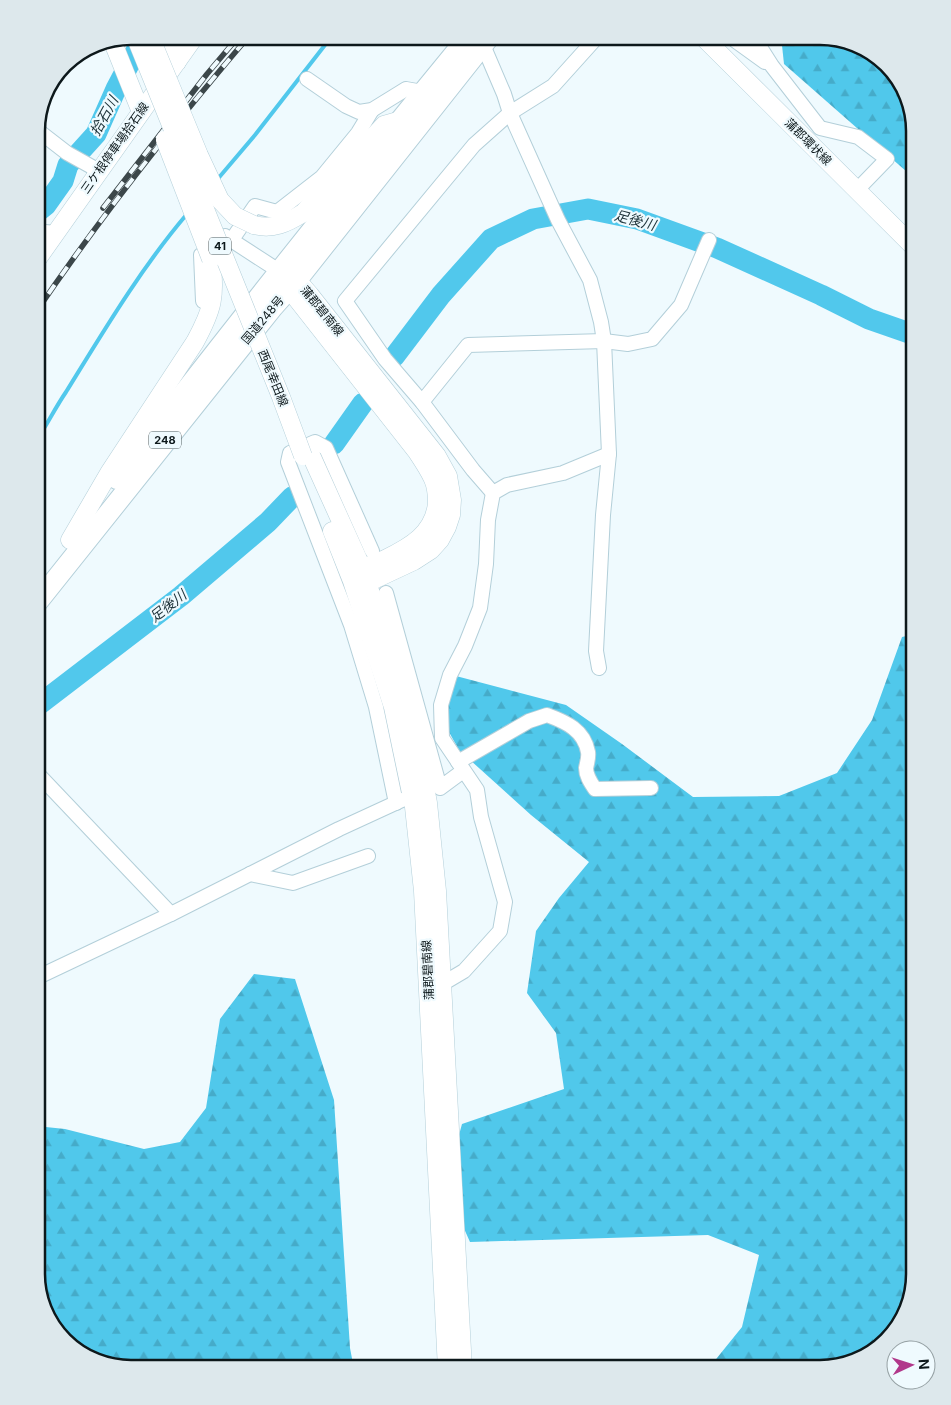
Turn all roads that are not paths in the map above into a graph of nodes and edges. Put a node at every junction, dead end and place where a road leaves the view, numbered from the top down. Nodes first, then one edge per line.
1 (139, 45) edge
2 (146, 45) edge
3 (154, 45) edge
4 (168, 45) edge
5 (189, 45) edge
6 (474, 45) edge
7 (476, 45) edge
8 (484, 45) edge
9 (590, 45) edge
10 (711, 45) edge
11 (742, 45) edge
12 (759, 45) edge
13 (119, 46) edge
14 (118, 47) edge
15 (177, 62) junction
16 (772, 66) junction
17 (307, 79) dead end
18 (426, 89) junction
19 (372, 110) junction
20 (141, 112) junction
21 (510, 113) junction
22 (398, 121) junction
23 (45, 136) edge
24 (93, 169) junction
25 (856, 191) junction
26 (198, 212) dead end
27 (45, 232) edge
28 (56, 233) junction
29 (906, 239) edge
30 (231, 241) junction
31 (708, 244) dead end
32 (45, 248) edge
33 (279, 271) junction
34 (293, 284) junction
35 (203, 301) dead end
36 (604, 341) junction
37 (422, 402) junction
38 (306, 454) junction
39 (608, 454) junction
40 (493, 493) junction
41 (70, 540) junction
42 (372, 550) dead end
43 (45, 570) edge
44 (360, 578) junction
45 (45, 593) edge
46 (386, 593) dead end
47 (599, 668) dead end
48 (461, 767) junction
49 (45, 781) edge
50 (651, 788) dead end
51 (368, 856) dead end
52 (250, 874) junction
53 (172, 914) junction
54 (45, 974) edge
55 (442, 984) junction
56 (447, 1360) edge
57 (463, 1360) edge

1 - 38 main road, 西尾幸田線 / 41, bridge
2 - 38 main road, 西尾幸田線 / 41
3 - 22 main road, bridge
4 - 15 main road
5 - 15 main road, 三ケ根停車場拾石線
6 - 18 highway, 国道248号 / 248
7 - 34 highway, 国道248号 / 248
8 - 21 street
9 - 21 street
10 - 25 main road, 蒲郡環状線
11 - 16 street
12 - 16 street
13 - 41 main road, 41, bridge
14 - 20 main road, 41
15 - 20 main road, 三ケ根停車場拾石線
16 - 25 street
17 - 19 street
18 - 19 street
18 - 22 highway, 国道248号 / 248
19 - 30 street
20 - 24 main road, 三ケ根停車場拾石線
21 - 36 street
21 - 37 street
22 - 33 highway, 国道248号 / 248
23 - 24 street
24 - 28 main road, 三ケ根停車場拾石線
25 - 29 main road, 蒲郡環状線
26 - 30 street
27 - 28 street
28 - 32 main road, 三ケ根停車場拾石線
30 - 33 street
30 - 35 street
31 - 36 street
33 - 34 main road, 蒲郡碧南線
33 - 41 highway, 国道248号 / 248
34 - 44 main road, 蒲郡碧南線
34 - 45 highway, 国道248号 / 248
36 - 37 street
36 - 39 street
37 - 40 street
38 - 44 main road, 西尾幸田線 / 41
39 - 40 street
39 - 47 street
40 - 48 street
41 - 43 highway, 国道248号 / 248
42 - 52 street
44 - 55 main road, 蒲郡碧南線
44 - 56 main road, 蒲郡碧南線
46 - 48 street
48 - 50 street
48 - 55 street
49 - 53 street
51 - 52 street
52 - 53 street
53 - 54 street
55 - 57 main road, 蒲郡碧南線

